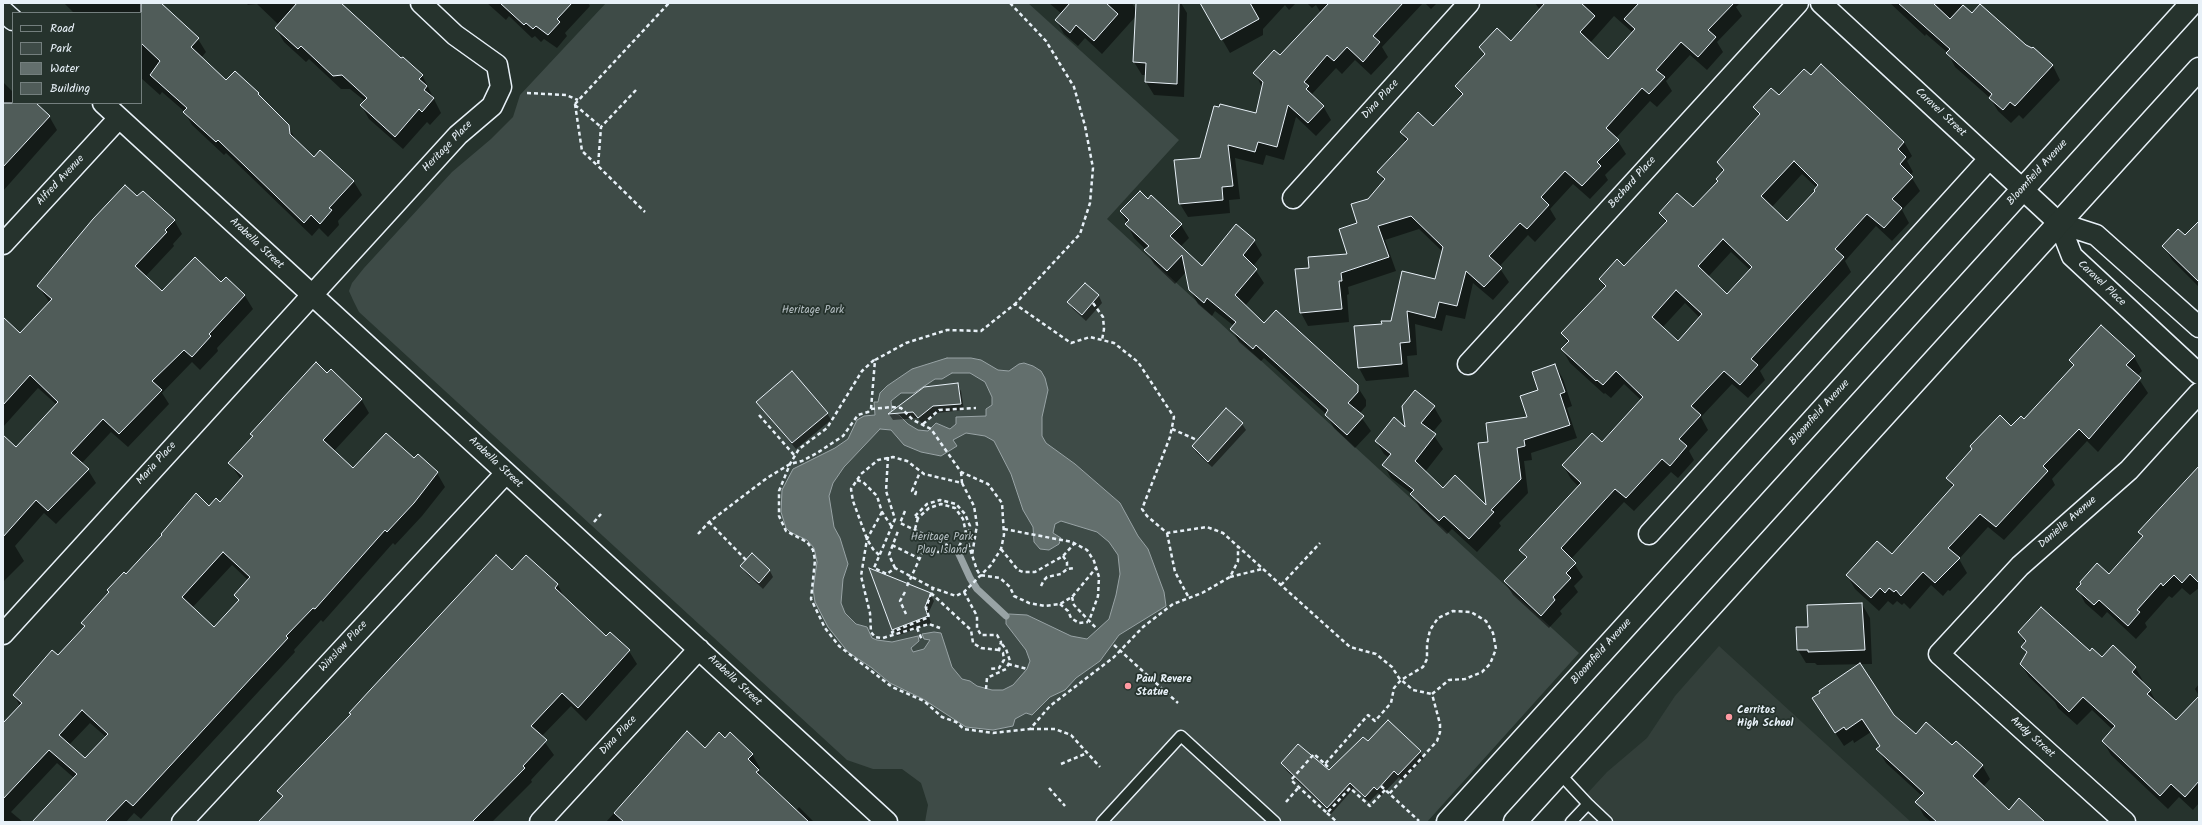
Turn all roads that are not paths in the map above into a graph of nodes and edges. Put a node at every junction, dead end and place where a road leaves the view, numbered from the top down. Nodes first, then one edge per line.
1 (421, 3) edge
2 (1469, 3) edge
3 (1798, 3) edge
4 (1821, 3) edge
5 (2192, 3) edge
6 (3, 11) edge
7 (12, 19) edge
8 (2199, 69) edge
9 (104, 104) edge
10 (119, 118) junction
11 (1989, 159) junction
12 (2022, 189) junction
13 (1293, 198) dead end
14 (2059, 223) junction
15 (3, 244) edge
16 (312, 295) junction
17 (2199, 328) edge
18 (1468, 364) dead end
19 (2199, 374) edge
20 (2199, 393) edge
21 (506, 473) junction
22 (1649, 534) dead end
23 (3, 634) edge
24 (698, 649) junction
25 (1939, 654) joint
26 (1559, 773) junction
27 (1588, 804) junction
28 (182, 822) edge
29 (540, 822) edge
30 (887, 822) edge
31 (1102, 822) edge
32 (1275, 822) edge
33 (1448, 822) edge
34 (1515, 822) edge
35 (1571, 822) edge
36 (1607, 822) edge
37 (2125, 822) edge

1 - 16 street, Heritage Place
2 - 13 street, Dina Place
3 - 18 street, Bechard Place
4 - 11 street, Caravel Street
5 - 12 street, Bloomfield Avenue
6 - 7 street
8 - 14 street
9 - 10 street, Arabella Street
10 - 15 street, Alfred Avenue
10 - 16 street, Arabella Street
11 - 12 street, Caravel Street
11 - 22 street
12 - 14 street, Caravel Street
12 - 33 street, Bloomfield Avenue
14 - 17 street
14 - 19 street, Caravel Place
14 - 26 street
16 - 21 street, Arabella Street
16 - 23 street, Maria Place
20 - 25 street, Danielle Avenue
21 - 24 street, Arabella Street
21 - 28 street, Winslow Place
24 - 29 street, Dina Place
24 - 30 street, Arabella Street
25 - 37 street, Andy Street
26 - 27 lane
26 - 34 street
27 - 35 lane
27 - 36 lane
31 - 32 lane

